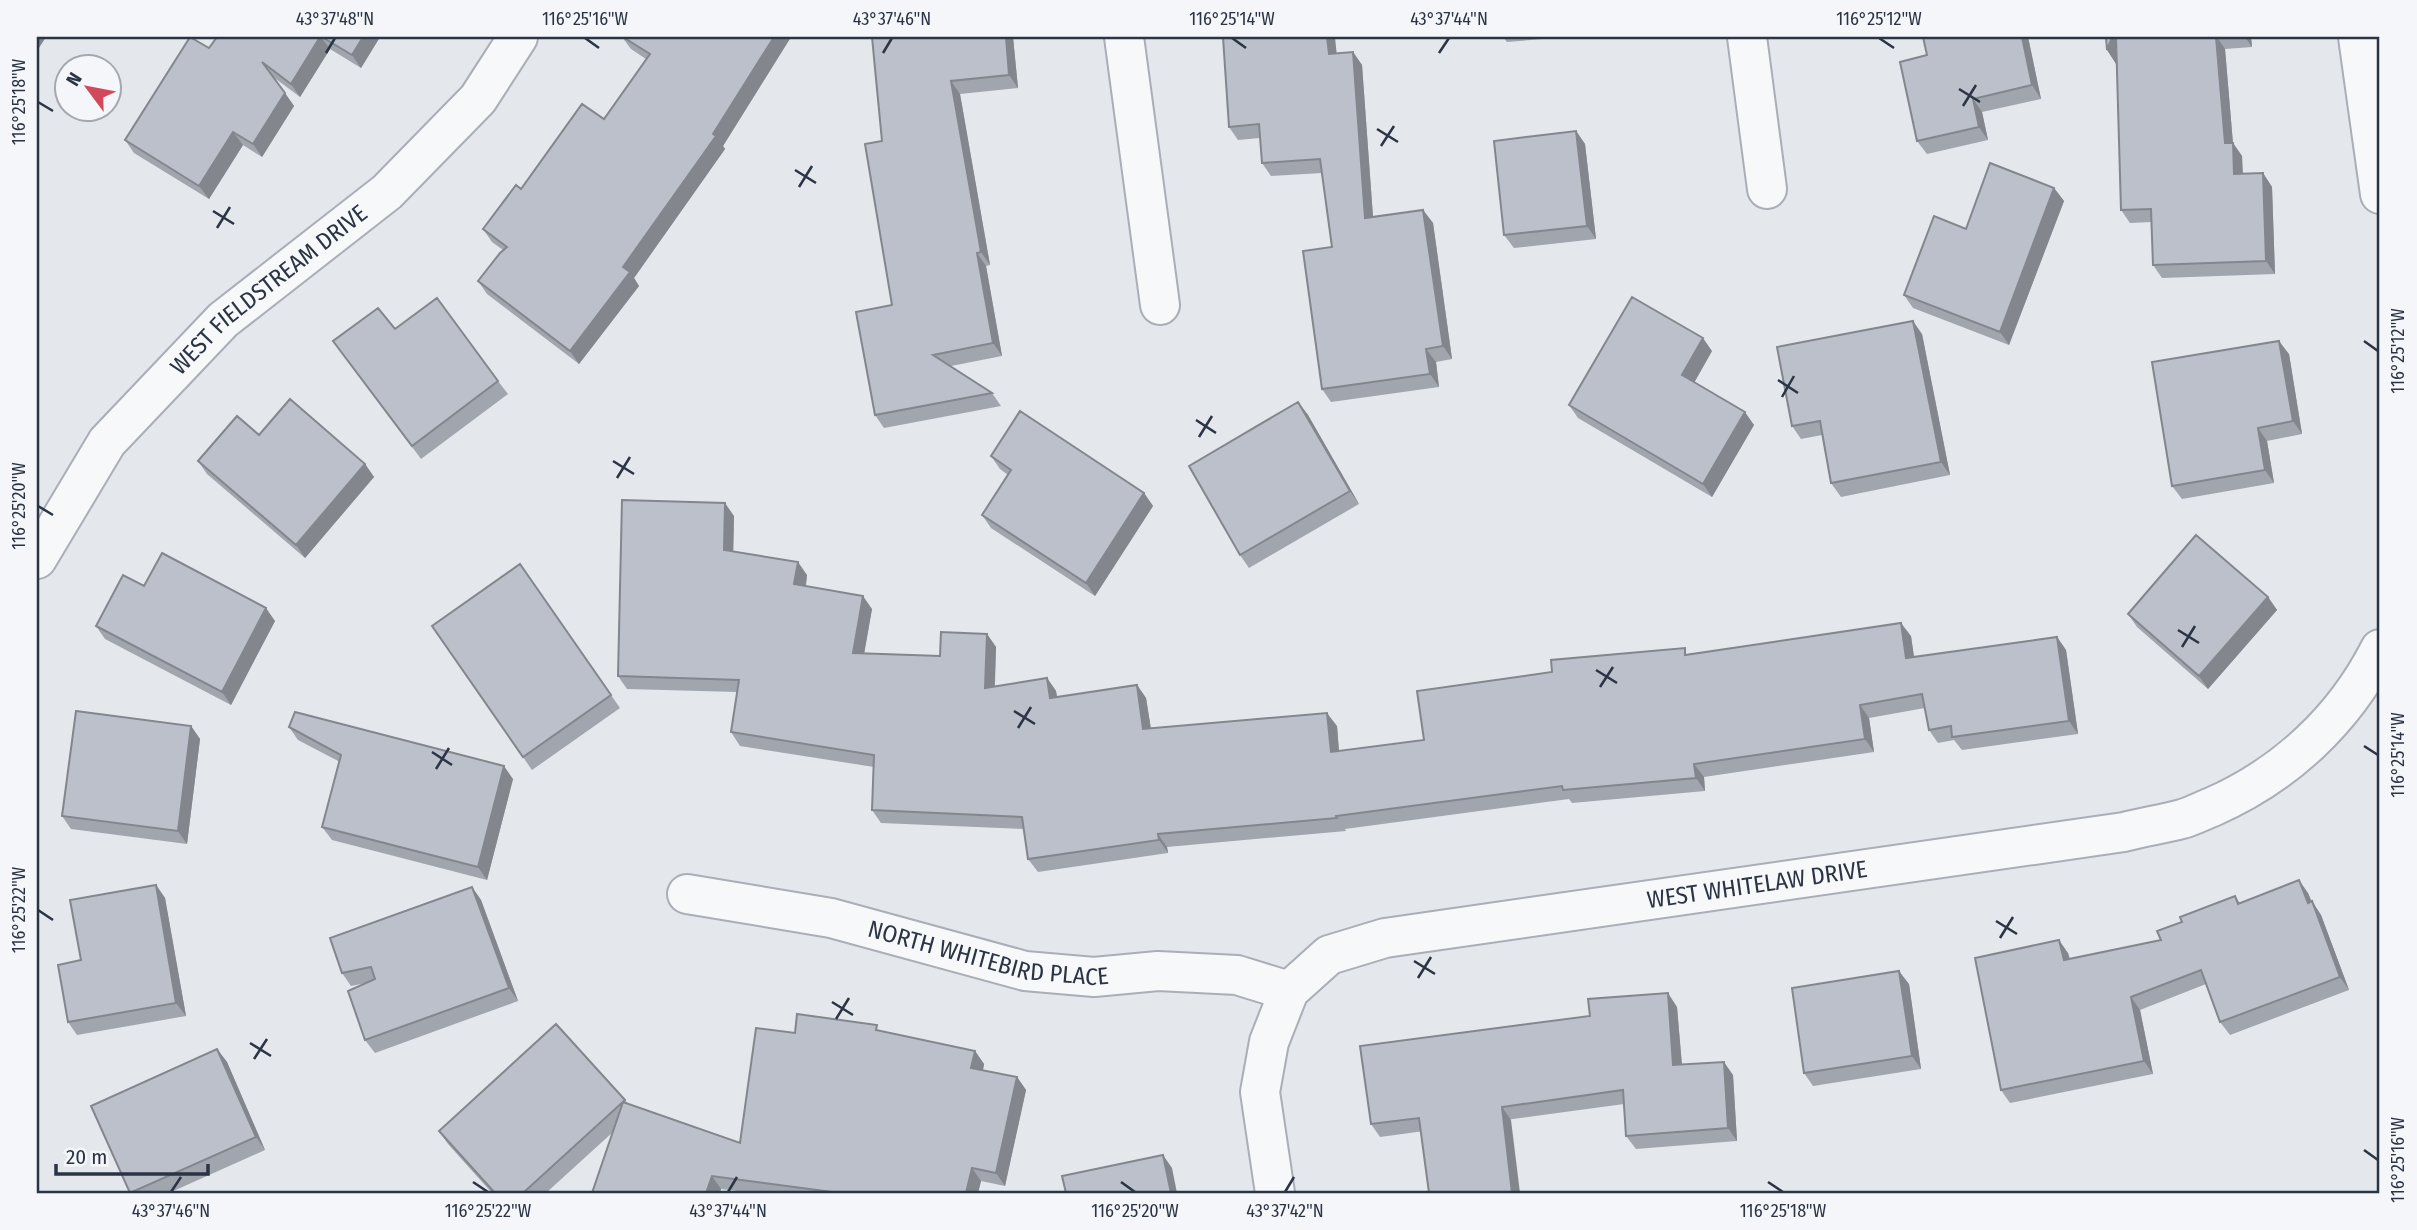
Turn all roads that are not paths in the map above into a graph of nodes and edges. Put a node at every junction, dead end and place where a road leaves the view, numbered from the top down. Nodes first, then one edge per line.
1 (518, 37) edge
2 (1124, 37) edge
3 (1747, 37) edge
4 (2358, 37) edge
5 (1767, 189) dead end
6 (2380, 194) edge
7 (1160, 305) dead end
8 (37, 559) edge
9 (2380, 649) edge
10 (687, 894) dead end
11 (1289, 991) junction
12 (1275, 1193) edge

1 - 8 street, WEST FIELDSTREAM DRIVE
2 - 7 street
3 - 5 street
4 - 6 street
9 - 11 street, WEST WHITELAW DRIVE
10 - 11 street, NORTH WHITEBIRD PLACE
11 - 12 street, WEST WHITELAW DRIVE

